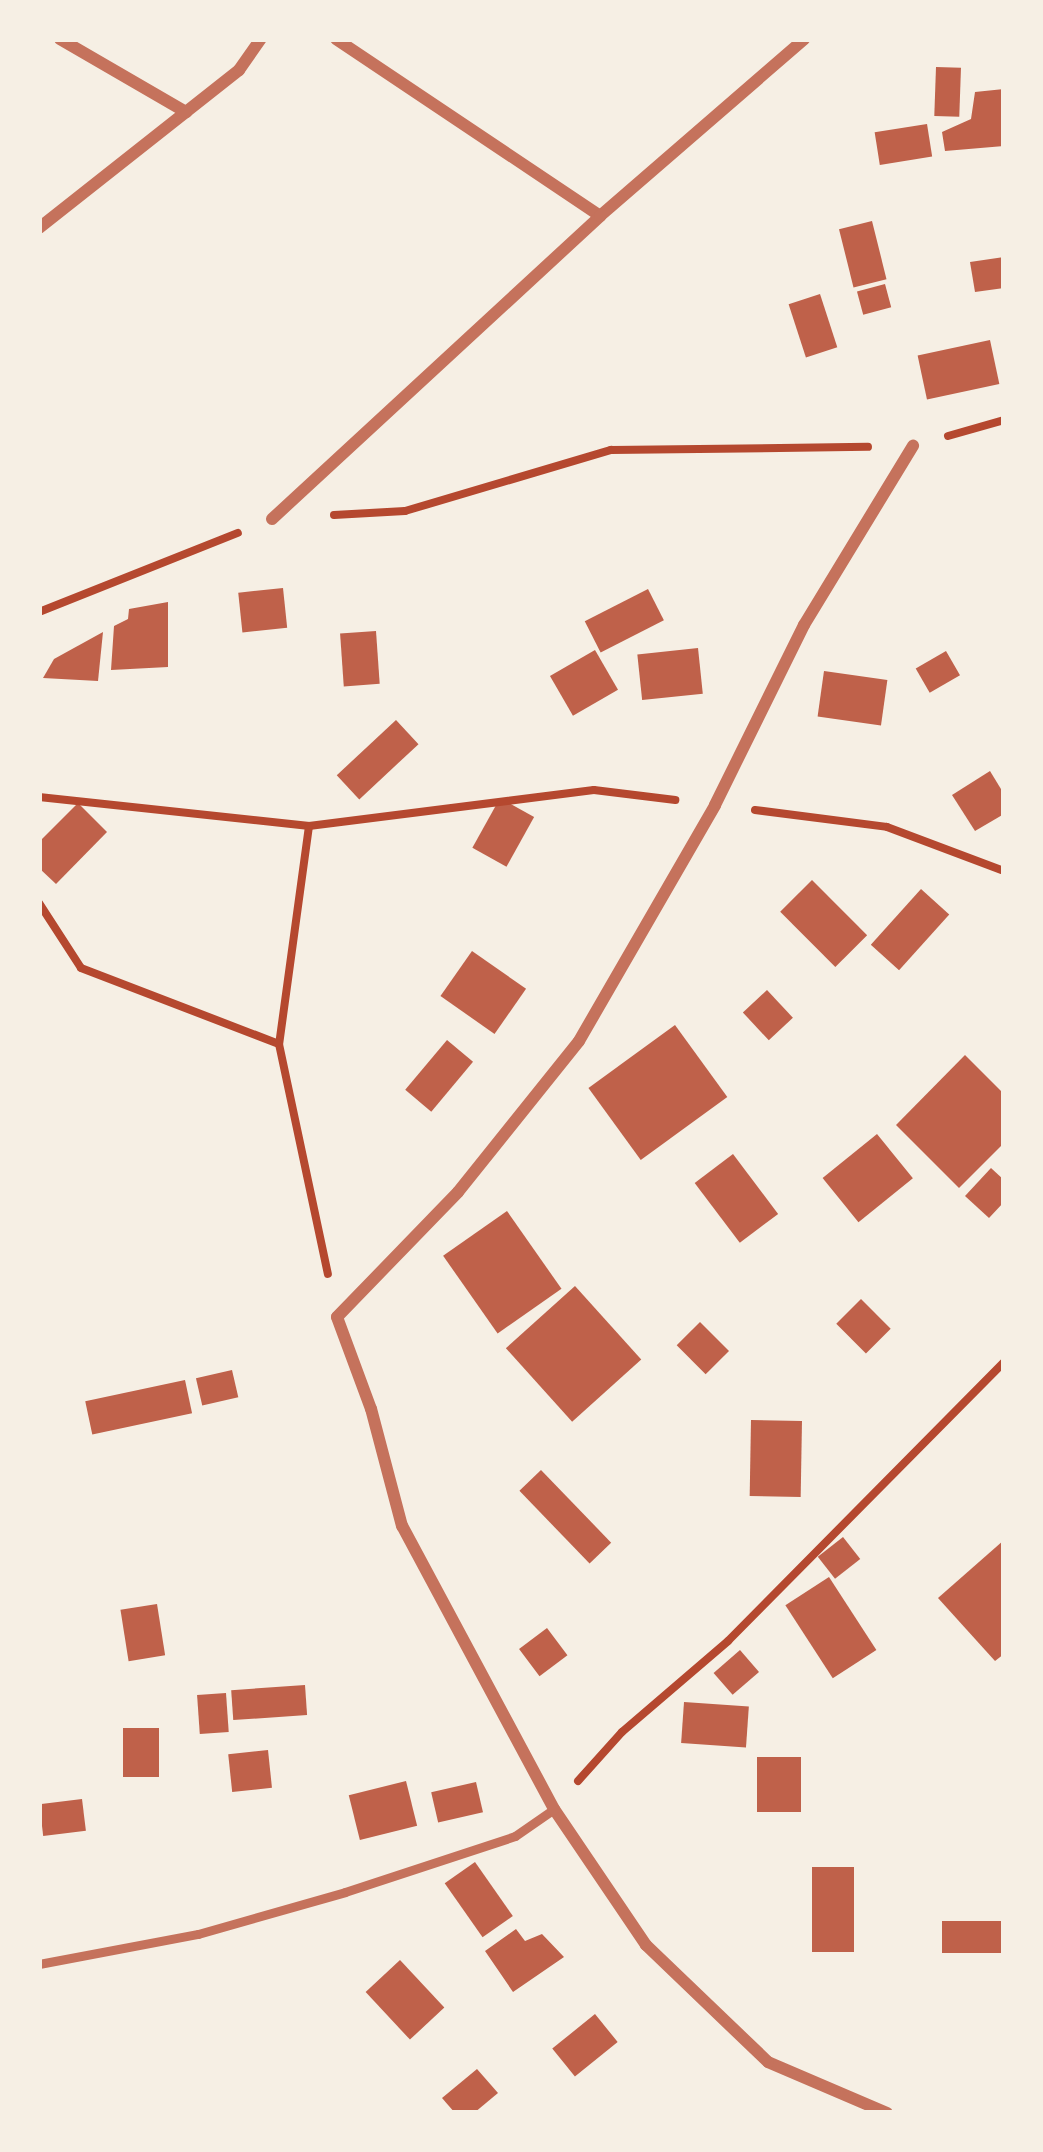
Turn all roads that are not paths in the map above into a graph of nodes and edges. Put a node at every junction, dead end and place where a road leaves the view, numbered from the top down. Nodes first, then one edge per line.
1 (60, 39) edge
2 (261, 39) edge
3 (336, 39) edge
4 (804, 39) edge
5 (186, 112) junction
6 (600, 216) junction
7 (39, 228) edge
8 (913, 446) road end
9 (272, 519) road end
10 (554, 1808) junction
11 (39, 1964) edge
12 (887, 2113) edge

1 - 5 street
2 - 5 street
3 - 6 street
4 - 6 street
5 - 7 street
6 - 9 street
8 - 10 street
10 - 11 lane
10 - 12 street

